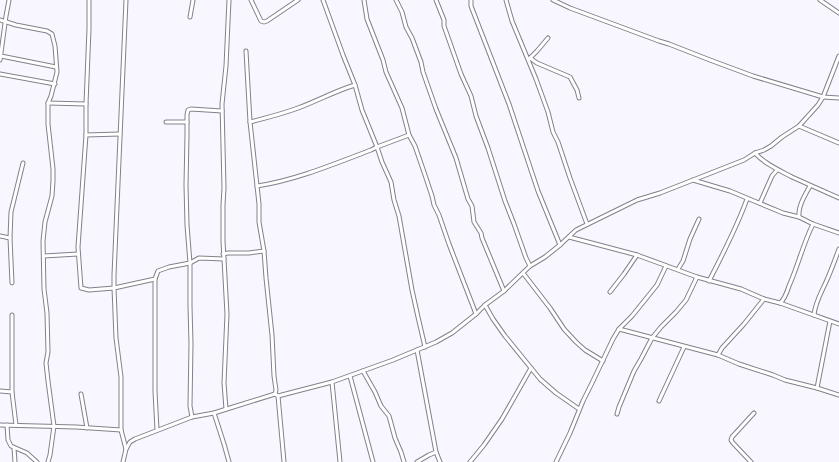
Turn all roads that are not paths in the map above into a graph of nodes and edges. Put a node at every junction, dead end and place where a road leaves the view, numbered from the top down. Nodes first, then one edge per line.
1 (9, 0) edge
2 (89, 0) edge
3 (126, 0) edge
4 (193, 0) edge
5 (229, 0) edge
6 (252, 0) edge
7 (298, 0) edge
8 (323, 0) edge
9 (364, 0) edge
10 (396, 0) edge
11 (436, 0) edge
12 (471, 0) edge
13 (506, 0) edge
14 (553, 0) edge
15 (820, 0) edge
16 (839, 13) edge
17 (190, 17) dead end
18 (0, 20) edge
19 (5, 21) junction
20 (548, 38) dead end
21 (246, 50) dead end
22 (0, 56) edge
23 (839, 56) edge
24 (529, 59) junction
25 (0, 60) edge
26 (56, 67) junction
27 (0, 74) edge
28 (55, 84) junction
29 (355, 85) junction
30 (823, 97) junction
31 (579, 98) dead end
32 (839, 98) edge
33 (48, 103) junction
34 (86, 104) junction
35 (222, 111) junction
36 (166, 122) dead end
37 (187, 122) junction
38 (250, 122) junction
39 (799, 126) junction
40 (120, 134) junction
41 (86, 135) junction
42 (409, 135) junction
43 (839, 143) edge
44 (377, 146) junction
45 (755, 153) junction
46 (23, 163) dead end
47 (777, 170) junction
48 (693, 180) junction
49 (257, 186) junction
50 (810, 186) junction
51 (839, 198) edge
52 (747, 199) junction
53 (760, 203) junction
54 (799, 216) junction
55 (699, 219) dead end
56 (587, 224) junction
57 (813, 224) junction
58 (839, 233) edge
59 (0, 236) edge
60 (569, 237) junction
61 (10, 238) junction
62 (560, 245) junction
63 (839, 249) edge
64 (264, 251) junction
65 (78, 254) junction
66 (223, 254) junction
67 (637, 255) junction
68 (44, 256) junction
69 (224, 259) junction
70 (190, 263) junction
71 (530, 266) junction
72 (666, 266) junction
73 (678, 269) junction
74 (523, 273) junction
75 (697, 277) junction
76 (155, 279) junction
77 (709, 280) junction
78 (12, 283) dead end
79 (114, 288) junction
80 (504, 291) junction
81 (610, 292) dead end
82 (764, 299) junction
83 (780, 303) junction
84 (485, 305) junction
85 (476, 314) junction
86 (12, 315) dead end
87 (814, 315) junction
88 (830, 321) junction
89 (839, 324) edge
90 (618, 329) junction
91 (652, 338) junction
92 (684, 346) junction
93 (425, 347) junction
94 (417, 350) junction
95 (718, 355) junction
96 (603, 361) junction
97 (531, 368) junction
98 (363, 371) junction
99 (350, 376) junction
100 (332, 382) junction
101 (817, 388) junction
102 (0, 391) edge
103 (12, 392) junction
104 (81, 394) dead end
105 (277, 395) junction
106 (839, 395) edge
107 (659, 401) dead end
108 (226, 409) junction
109 (579, 409) junction
110 (214, 413) junction
111 (754, 413) dead end
112 (618, 414) dead end
113 (192, 417) junction
114 (0, 425) edge
115 (7, 425) junction
116 (16, 425) junction
117 (54, 426) junction
118 (87, 428) junction
119 (121, 430) junction
120 (157, 430) junction
121 (14, 448) junction
122 (126, 449) junction
123 (436, 452) junction
124 (749, 461) edge
125 (16, 462) edge
126 (38, 462) edge
127 (48, 462) edge
128 (122, 462) edge
129 (229, 462) edge
130 (284, 462) edge
131 (340, 462) edge
132 (373, 462) edge
133 (404, 462) edge
134 (417, 462) edge
135 (440, 462) edge
136 (470, 462) edge
137 (556, 462) edge

1 - 19 street
2 - 34 street
3 - 40 street
4 - 17 street
5 - 35 street
6 - 7 street
8 - 29 street
9 - 42 street
10 - 80 street
11 - 71 street
12 - 62 street
13 - 24 street
14 - 30 street
15 - 16 street
18 - 19 street
19 - 22 street
19 - 26 street
20 - 24 street
21 - 38 street
22 - 25 street
22 - 26 street
23 - 30 street
24 - 31 street
24 - 56 street
26 - 28 street
27 - 28 street
28 - 33 street
29 - 38 street
29 - 44 street
30 - 32 street
30 - 39 street
33 - 34 street
33 - 68 street
34 - 41 street
35 - 37 street
35 - 66 street
36 - 37 street
37 - 70 street
38 - 49 street
39 - 43 street
39 - 45 street
40 - 41 street
40 - 79 street
41 - 65 street
42 - 44 street
42 - 85 street
44 - 49 street
44 - 93 street
45 - 47 street
45 - 48 street
46 - 61 street
47 - 50 street
47 - 53 street
48 - 52 street
48 - 56 street
49 - 64 street
50 - 51 street
50 - 54 street
52 - 53 street
52 - 77 street
53 - 54 street
54 - 57 street
55 - 73 street
56 - 60 street
57 - 58 street
57 - 83 street
59 - 61 street
60 - 62 street
60 - 67 street
61 - 78 street
62 - 71 street
63 - 87 street
64 - 66 street
64 - 105 street
65 - 68 street
65 - 79 street
66 - 69 street
67 - 72 street
67 - 81 street
68 - 117 street
69 - 70 street
69 - 108 street
70 - 76 street
70 - 113 street
71 - 74 street
72 - 73 street
72 - 90 street
73 - 75 street
74 - 80 street
74 - 96 street
75 - 77 street
75 - 91 street
76 - 79 street
76 - 120 street
77 - 82 street
79 - 119 street
80 - 84 street
82 - 83 street
82 - 95 street
83 - 87 street
84 - 85 street
84 - 97 street
85 - 93 street
86 - 103 street
87 - 88 street
88 - 89 street
88 - 101 street
90 - 91 street
90 - 96 street
91 - 92 street
91 - 112 street
92 - 95 street
92 - 107 street
93 - 94 street
94 - 98 street
94 - 123 street
95 - 101 street
96 - 109 street
97 - 109 street
97 - 136 street
98 - 99 street
98 - 133 street
99 - 100 street
99 - 132 street
100 - 105 street
100 - 131 street
101 - 106 street
102 - 103 street
103 - 116 street
104 - 118 street
105 - 108 street
105 - 130 street
108 - 110 street
109 - 137 street
110 - 113 street
110 - 129 street
111 - 124 street
113 - 120 street
114 - 115 street
115 - 116 street
115 - 121 street
116 - 117 street
117 - 118 street
117 - 127 street
118 - 119 street
119 - 122 street
120 - 122 street
121 - 125 street
121 - 126 street
122 - 128 street
123 - 134 street
123 - 135 street

